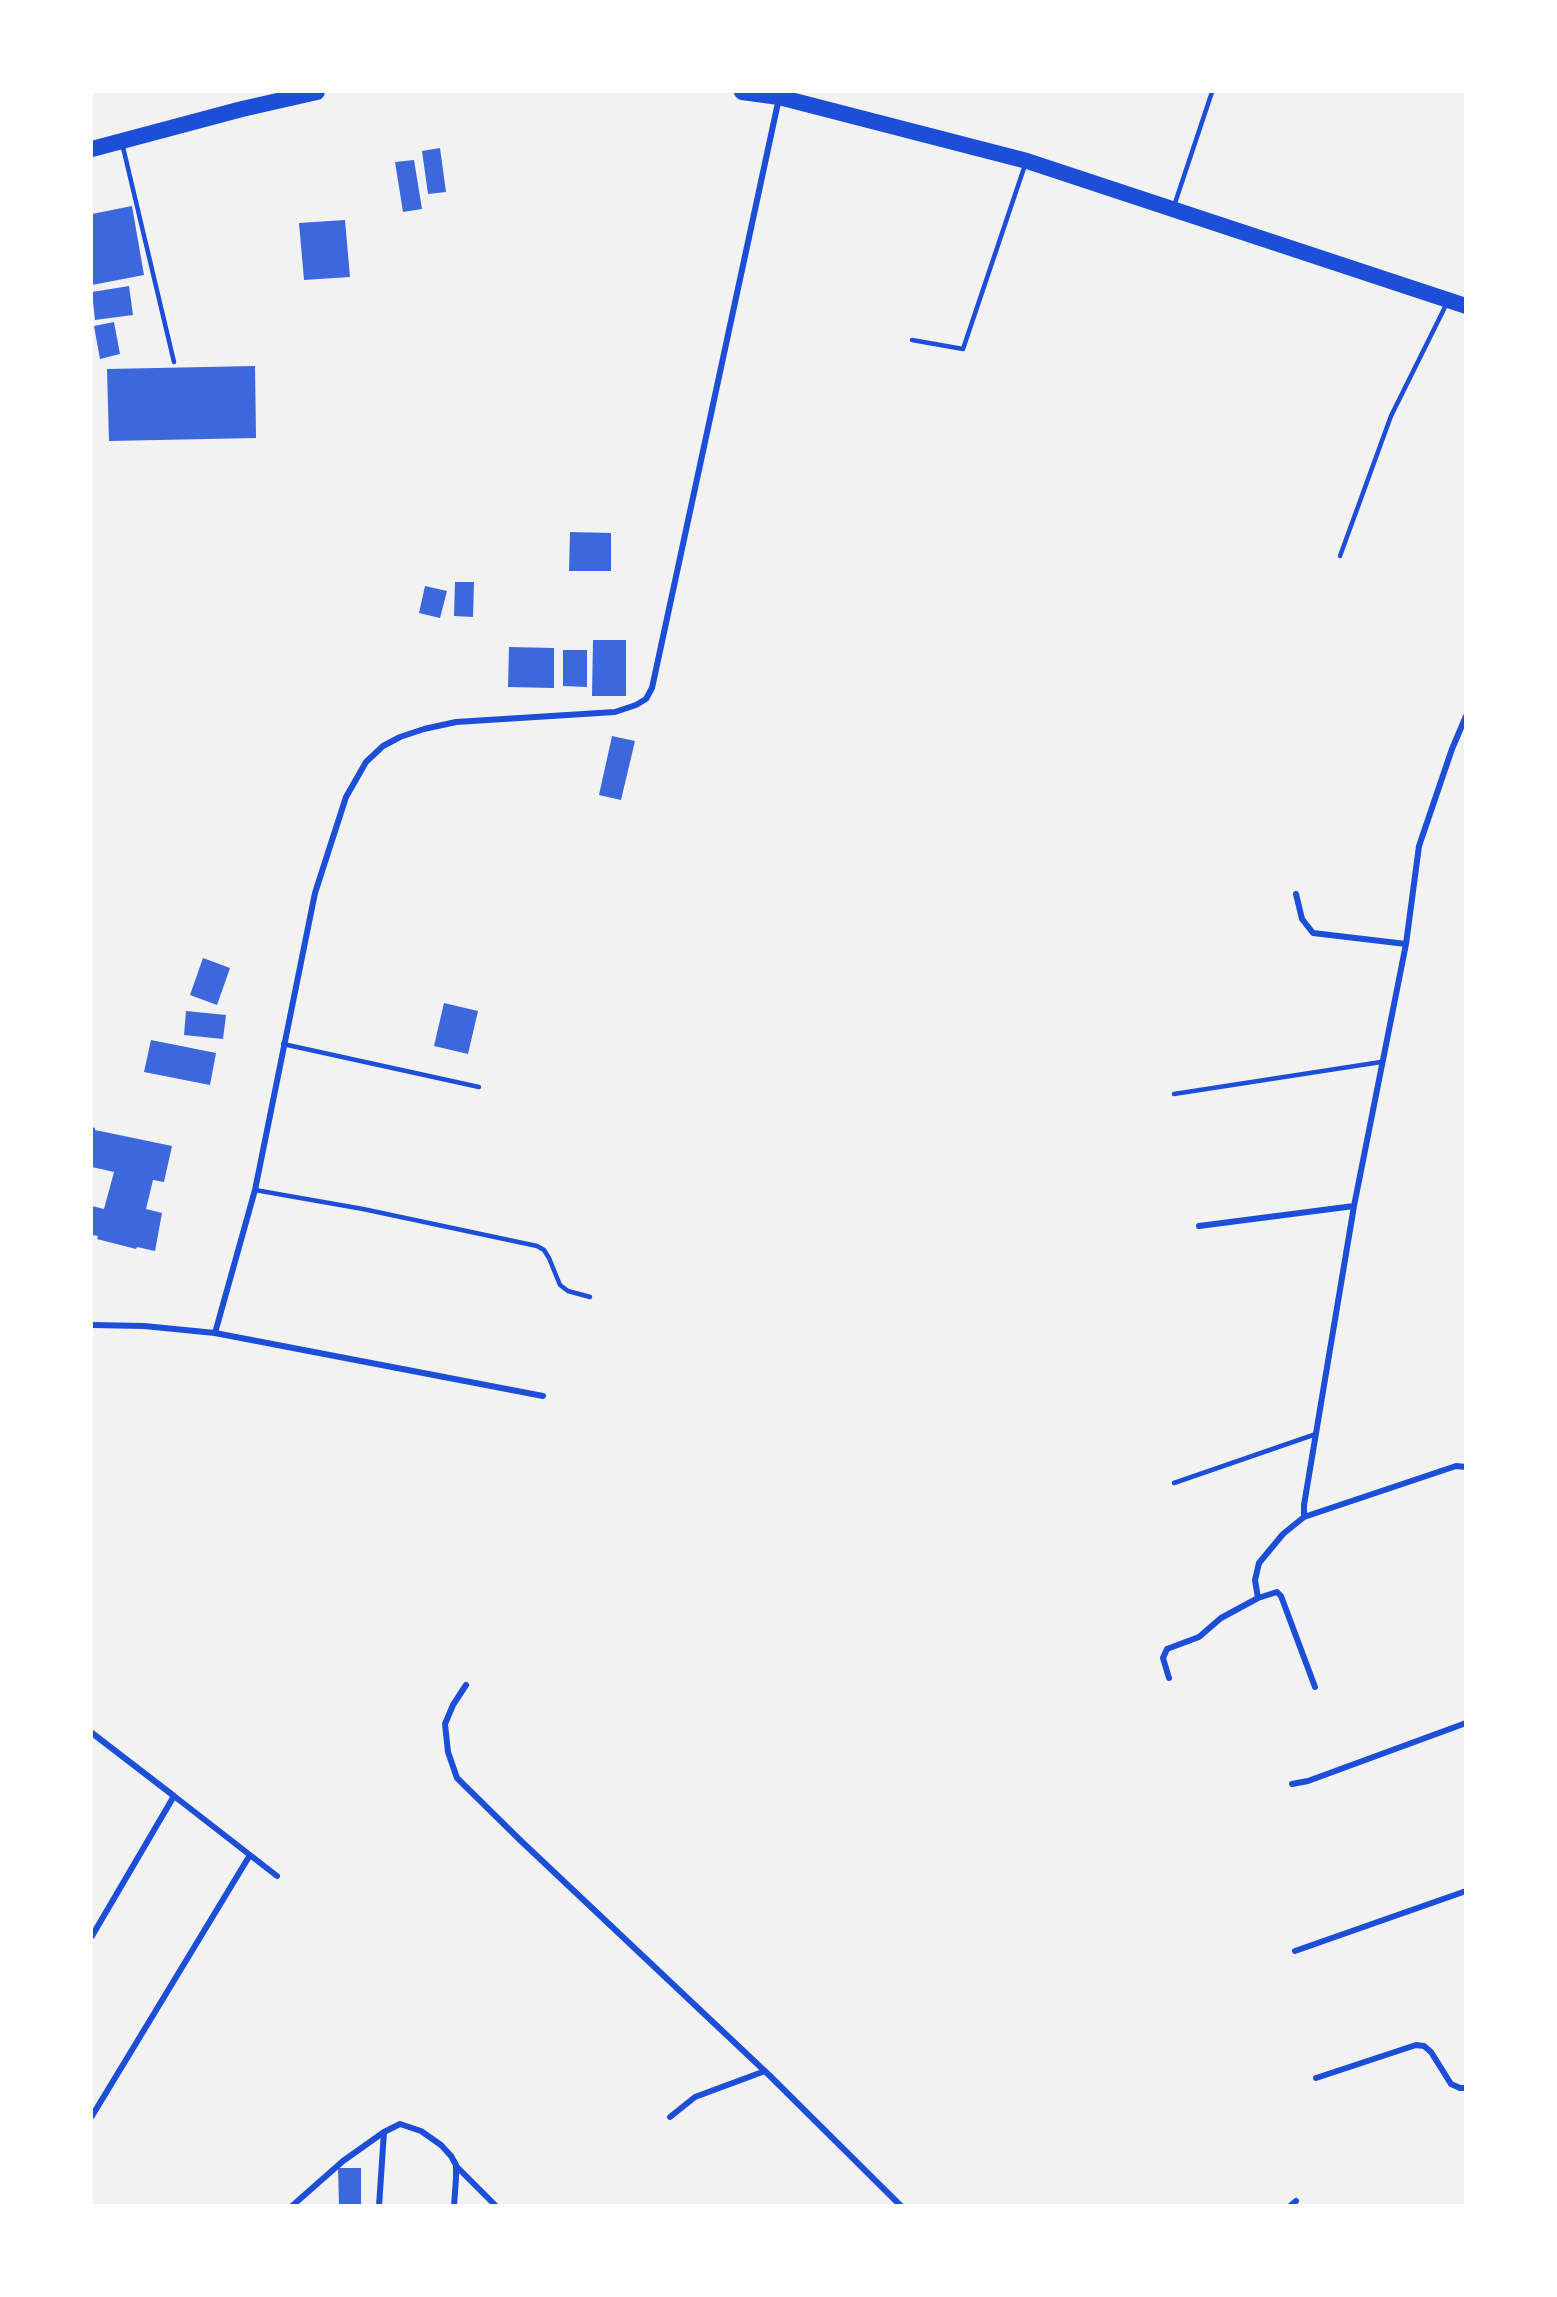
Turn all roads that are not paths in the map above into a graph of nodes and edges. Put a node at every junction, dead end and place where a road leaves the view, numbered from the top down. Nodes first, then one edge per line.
1 (317, 92) edge
2 (742, 92) edge
3 (1212, 92) edge
4 (779, 97) junction
5 (122, 141) junction
6 (92, 149) edge
7 (1027, 161) junction
8 (1173, 209) junction
9 (1448, 300) junction
10 (1466, 306) edge
11 (912, 340) dead end
12 (174, 362) dead end
13 (1340, 556) dead end
14 (1466, 716) edge
15 (1296, 894) dead end
16 (1406, 944) junction
17 (283, 1044) junction
18 (1381, 1062) junction
19 (479, 1087) dead end
20 (1174, 1094) dead end
21 (255, 1190) junction
22 (1354, 1206) junction
23 (1198, 1226) dead end
24 (590, 1298) dead end
25 (92, 1325) edge
26 (215, 1333) junction
27 (543, 1396) dead end
28 (1316, 1434) junction
29 (1466, 1467) edge
30 (1174, 1484) dead end
31 (1304, 1517) junction
32 (1258, 1598) junction
33 (1169, 1678) dead end
34 (466, 1684) dead end
35 (1315, 1687) dead end
36 (1466, 1724) edge
37 (92, 1735) edge
38 (1292, 1784) dead end
39 (174, 1796) junction
40 (250, 1855) junction
41 (277, 1876) dead end
42 (1466, 1890) edge
43 (92, 1936) edge
44 (1295, 1951) dead end
45 (765, 2071) junction
46 (1316, 2078) dead end
47 (1466, 2088) edge
48 (92, 2116) edge
49 (670, 2117) dead end
50 (384, 2132) junction
51 (456, 2165) junction
52 (1296, 2201) dead end
53 (292, 2205) edge
54 (379, 2205) edge
55 (454, 2205) edge
56 (496, 2205) edge
57 (902, 2205) edge
58 (1290, 2205) edge

1 - 5 highway
2 - 4 highway
3 - 8 lane
4 - 7 highway
4 - 17 street
5 - 6 highway
5 - 12 lane
7 - 8 highway
7 - 11 lane
8 - 9 highway
9 - 10 highway
9 - 13 lane
14 - 16 street
15 - 16 street
16 - 18 street
17 - 19 lane
17 - 21 street
18 - 20 lane
18 - 22 street
21 - 24 lane
21 - 26 street
22 - 23 street
22 - 28 street
25 - 26 street
26 - 27 street
28 - 30 lane
28 - 31 street
29 - 31 street
31 - 32 street
32 - 33 street
32 - 35 street
34 - 45 street
36 - 38 street
37 - 39 street
39 - 40 street
39 - 43 street
40 - 41 street
40 - 48 street
42 - 44 street
45 - 49 street
45 - 57 street
46 - 47 street
50 - 51 street
50 - 53 street
50 - 54 street
51 - 55 street
51 - 56 street
52 - 58 street

